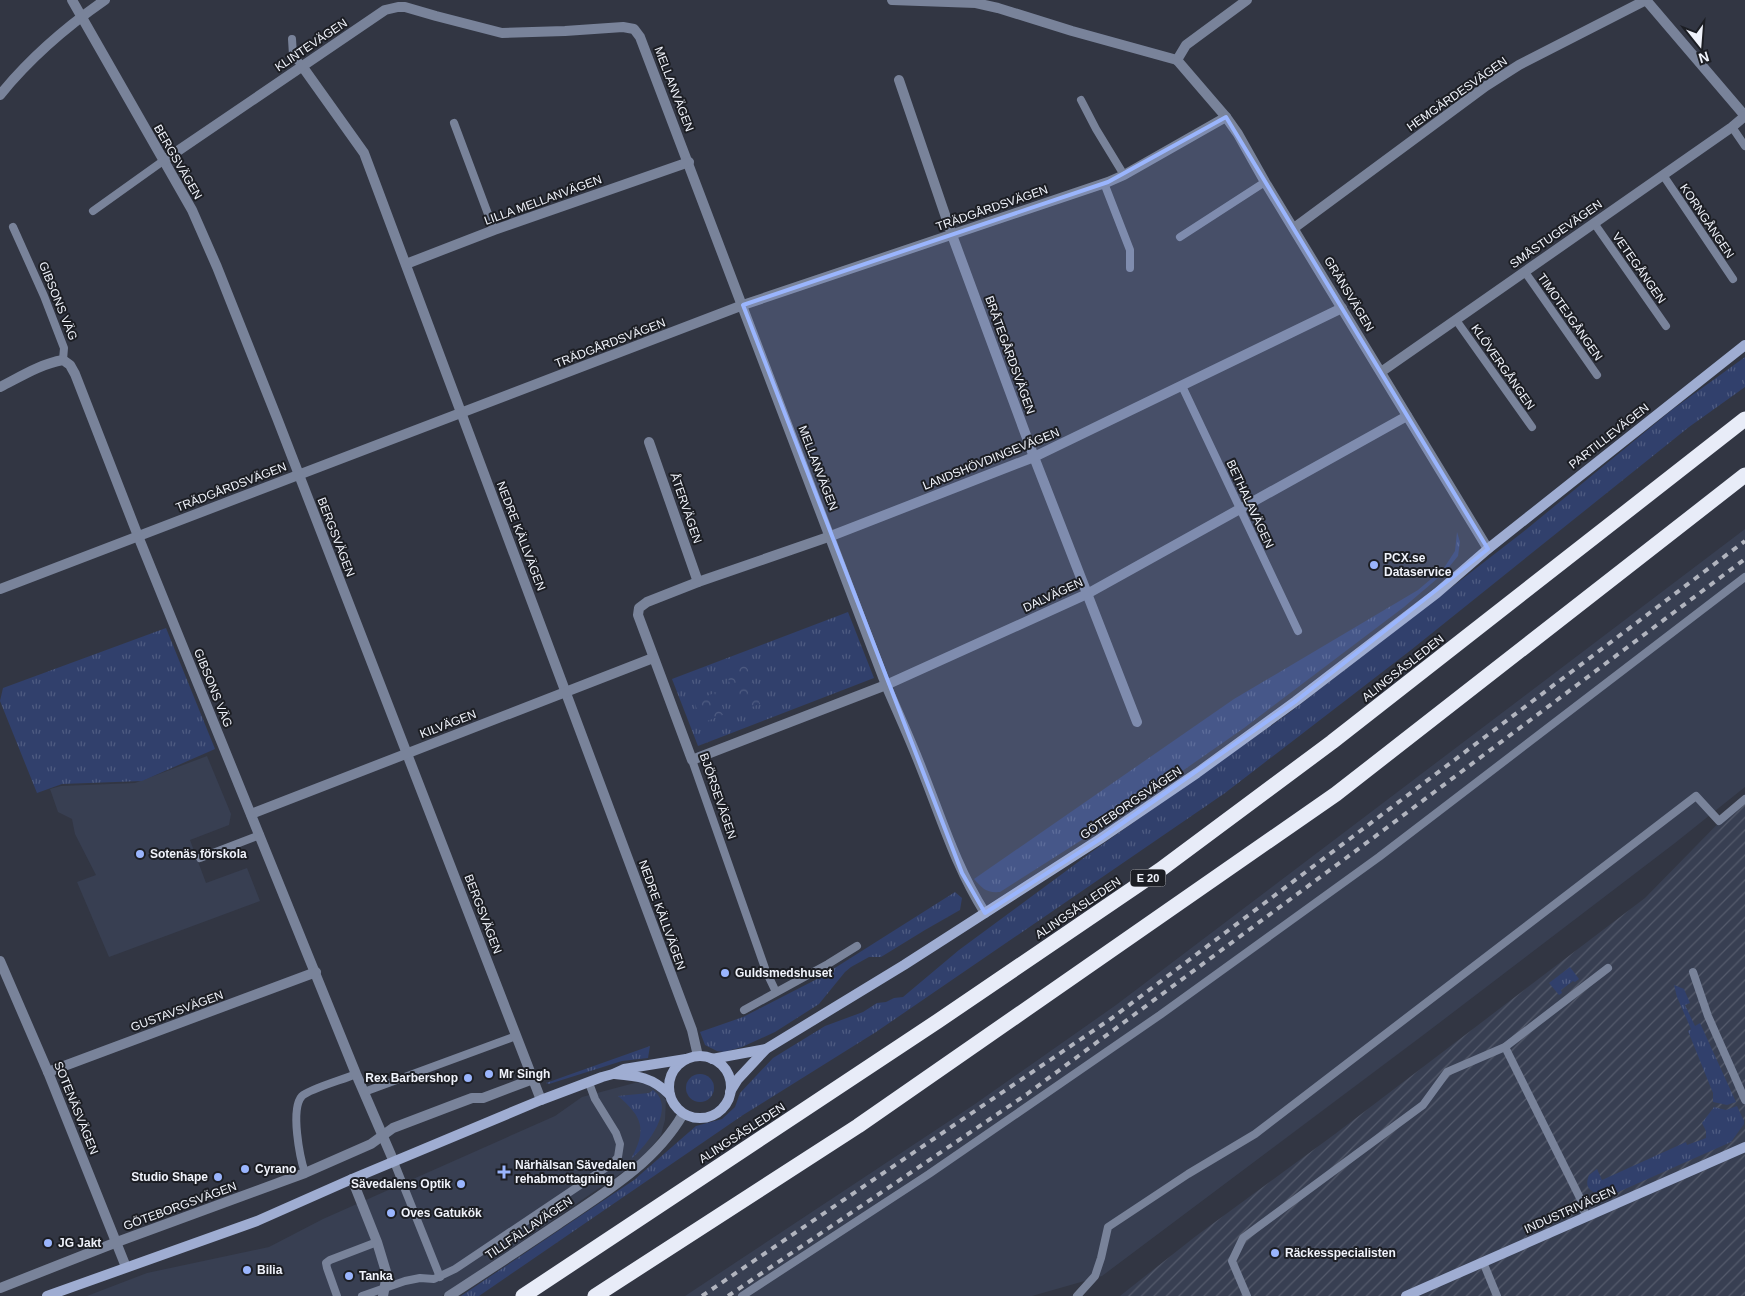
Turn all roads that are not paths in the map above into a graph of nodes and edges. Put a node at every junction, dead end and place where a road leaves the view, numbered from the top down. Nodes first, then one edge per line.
1 (72, 0) edge
2 (104, 0) edge
3 (892, 0) edge
4 (1646, 0) edge
5 (1241, 1) edge
6 (81, 17) junction
7 (634, 29) joint
8 (292, 40) dead end
9 (1177, 60) junction
10 (302, 66) junction
11 (899, 80) dead end
12 (0, 95) edge
13 (1082, 100) dead end
14 (1745, 116) edge
15 (1226, 117) junction
16 (454, 122) dead end
17 (1732, 127) junction
18 (1745, 146) edge
19 (163, 161) junction
20 (689, 162) junction
21 (1124, 175) junction
22 (1662, 175) junction
23 (1265, 182) junction
24 (1104, 183) junction
25 (93, 211) dead end
26 (1594, 223) junction
27 (12, 226) dead end
28 (1294, 228) junction
29 (494, 230) junction
30 (952, 235) junction
31 (1180, 237) dead end
32 (406, 264) junction
33 (1130, 268) dead end
34 (1525, 272) junction
35 (1733, 279) dead end
36 (743, 305) junction
37 (1342, 308) junction
38 (1456, 320) junction
39 (1666, 326) dead end
40 (1745, 345) edge
41 (63, 360) junction
42 (1381, 372) junction
43 (1597, 375) dead end
44 (1182, 386) junction
45 (0, 387) edge
46 (461, 414) junction
47 (1407, 416) junction
48 (1745, 419) edge
49 (1532, 427) dead end
50 (649, 442) dead end
51 (1034, 457) junction
52 (299, 475) junction
53 (1745, 475) edge
54 (1240, 510) junction
55 (138, 536) junction
56 (831, 536) junction
57 (1489, 548) junction
58 (1745, 577) edge
59 (698, 582) junction
60 (0, 589) edge
61 (1087, 594) junction
62 (639, 608) joint
63 (1298, 631) dead end
64 (653, 658) junction
65 (886, 685) junction
66 (566, 693) junction
67 (1137, 722) dead end
68 (407, 753) junction
69 (692, 760) junction
70 (1745, 799) edge
71 (251, 814) junction
72 (260, 835) junction
73 (200, 858) dead end
74 (986, 913) junction
75 (857, 946) dead end
76 (0, 961) edge
77 (1608, 968) dead end
78 (316, 972) junction
79 (1693, 972) dead end
80 (776, 992) junction
81 (744, 1010) dead end
82 (516, 1036) junction
83 (1505, 1047) junction
84 (766, 1049) junction
85 (698, 1056) junction
86 (686, 1059) junction
87 (712, 1059) junction
88 (48, 1072) junction
89 (356, 1074) junction
90 (613, 1074) junction
91 (533, 1079) junction
92 (589, 1083) junction
93 (364, 1092) junction
94 (730, 1092) junction
95 (670, 1095) junction
96 (541, 1100) junction
97 (1745, 1100) edge
98 (684, 1114) junction
99 (383, 1137) junction
100 (1745, 1147) edge
101 (394, 1162) junction
102 (305, 1173) junction
103 (352, 1179) junction
104 (1586, 1217) junction
105 (117, 1242) junction
106 (377, 1242) junction
107 (1483, 1262) junction
108 (126, 1267) junction
109 (440, 1277) junction
110 (0, 1288) edge
111 (384, 1291) edge
112 (47, 1296) edge
113 (337, 1296) edge
114 (362, 1296) edge
115 (449, 1296) edge
116 (523, 1296) edge
117 (595, 1296) edge
118 (742, 1296) edge
119 (1077, 1296) edge
120 (1247, 1296) edge
121 (1406, 1296) edge
122 (1497, 1296) edge

1 - 6 street, BERGSVÄGEN
2 - 6 street
3 - 9 street
4 - 14 street
4 - 28 street, HEMGÄRDESVÄGEN
5 - 9 street
6 - 12 street
6 - 19 street, BERGSVÄGEN
7 - 10 street, KLINTEVÄGEN
7 - 20 street, MELLANVÄGEN
8 - 10 lane, NEDRE KÄLLVÄGEN
9 - 15 street, GRÄNSVÄGEN
10 - 19 street, KLINTEVÄGEN
10 - 32 street, NEDRE KÄLLVÄGEN
11 - 30 street, BRÅTEGÅRDSVÄGEN
13 - 21 lane
14 - 17 street, SMÅSTUGEVÄGEN
15 - 21 street, TRÄDGÅRDSVÄGEN
15 - 23 street, GRÄNSVÄGEN
16 - 29 lane
17 - 18 lane
17 - 22 street, SMÅSTUGEVÄGEN
19 - 25 lane, KLINTEVÄGEN
19 - 52 street, BERGSVÄGEN
20 - 29 street, LILLA MELLANVÄGEN
20 - 36 street, MELLANVÄGEN
21 - 24 street, TRÄDGÅRDSVÄGEN
22 - 26 street, SMÅSTUGEVÄGEN
22 - 35 lane, KORNGÅNGEN
23 - 28 street, GRÄNSVÄGEN
23 - 31 lane
24 - 30 street, TRÄDGÅRDSVÄGEN
24 - 33 lane
26 - 34 street, SMÅSTUGEVÄGEN
26 - 39 lane, VETEGÅNGEN
27 - 41 lane, GIBSONS VÄG
28 - 37 street, GRÄNSVÄGEN
29 - 32 street, LILLA MELLANVÄGEN
30 - 36 street, TRÄDGÅRDSVÄGEN
30 - 51 street, BRÅTEGÅRDSVÄGEN
32 - 46 street, NEDRE KÄLLVÄGEN
34 - 38 street, SMÅSTUGEVÄGEN
34 - 43 lane, TIMOTEJGÅNGEN
36 - 46 street, TRÄDGÅRDSVÄGEN
36 - 56 street, MELLANVÄGEN
37 - 42 street, GRÄNSVÄGEN
37 - 44 street, LANDSHÖVDINGEVÄGEN
38 - 42 street, SMÅSTUGEVÄGEN
38 - 49 lane, KLÖVERGÅNGEN
40 - 57 street, PARTILLEVÄGEN
41 - 45 street
41 - 55 street, GIBSONS VÄG
42 - 47 street, GRÄNSVÄGEN
44 - 51 street, LANDSHÖVDINGEVÄGEN
44 - 54 lane, BETHALAVÄGEN
46 - 52 street, TRÄDGÅRDSVÄGEN
46 - 66 street, NEDRE KÄLLVÄGEN
47 - 54 street, DALVÄGEN
47 - 57 street, GRÄNSVÄGEN
48 - 116 highway, ALINGSÅSLEDEN / E 20
50 - 59 street, ÅTERVÄGEN
51 - 56 street, LANDSHÖVDINGEVÄGEN
51 - 61 street, BRÅTEGÅRDSVÄGEN
52 - 55 street, TRÄDGÅRDSVÄGEN
52 - 68 street, BERGSVÄGEN
53 - 117 highway
54 - 61 street, DALVÄGEN
54 - 63 lane, BETHALAVÄGEN
55 - 60 street, TRÄDGÅRDSVÄGEN
55 - 71 street, GIBSONS VÄG
56 - 59 street, LANDSHÖVDINGEVÄGEN
56 - 65 street, MELLANVÄGEN
57 - 74 street, GÖTEBORGSVÄGEN
58 - 118 lane
59 - 62 street, LANDSHÖVDINGEVÄGEN
61 - 65 street, DALVÄGEN
61 - 67 street, BRÅTEGÅRDSVÄGEN
62 - 64 street, BJÖRSEVÄGEN
64 - 66 street, KILVÄGEN
64 - 69 street, BJÖRSEVÄGEN
65 - 69 street, DALVÄGEN
65 - 74 street, MELLANVÄGEN
66 - 68 street, KILVÄGEN
66 - 85 street, NEDRE KÄLLVÄGEN
68 - 71 street, KILVÄGEN
68 - 82 street, BERGSVÄGEN
69 - 80 lane, BJÖRSEVÄGEN
70 - 119 lane
71 - 72 street, GIBSONS VÄG
72 - 73 lane
72 - 78 street, GIBSONS VÄG
74 - 84 street, GÖTEBORGSVÄGEN
75 - 80 lane
76 - 88 street, SOTENÄSVÄGEN
77 - 83 lane
78 - 88 street, GUSTAVSVÄGEN
78 - 89 street, GIBSONS VÄG
79 - 97 lane
80 - 81 lane
82 - 91 street, BERGSVÄGEN
82 - 93 lane
83 - 104 lane
83 - 120 lane
84 - 87 street, GÖTEBORGSVÄGEN
84 - 94 street, GÖTEBORGSVÄGEN
85 - 86 street
85 - 87 street
86 - 90 street
86 - 95 street
87 - 94 street
88 - 105 street, SOTENÄSVÄGEN
89 - 93 street, GIBSONS VÄG
89 - 102 lane
90 - 92 street
90 - 95 street
91 - 96 street, BERGSVÄGEN
91 - 99 street, GÖTEBORGSVÄGEN
92 - 96 street
92 - 109 lane
93 - 99 street, GIBSONS VÄG
94 - 98 street
95 - 98 street
96 - 101 street
98 - 115 street, TILLFÄLLAVÄGEN
99 - 101 street, GIBSONS VÄG
99 - 102 street, GÖTEBORGSVÄGEN
100 - 104 street, INDUSTRIVÄGEN
101 - 103 street
101 - 109 lane
102 - 105 street, GÖTEBORGSVÄGEN
103 - 106 street
103 - 108 street
104 - 107 street, INDUSTRIVÄGEN
105 - 108 street, SOTENÄSVÄGEN
105 - 110 street, GÖTEBORGSVÄGEN
106 - 111 street
106 - 113 lane
107 - 121 street, INDUSTRIVÄGEN
107 - 122 lane
108 - 112 street
109 - 111 lane
111 - 114 lane

